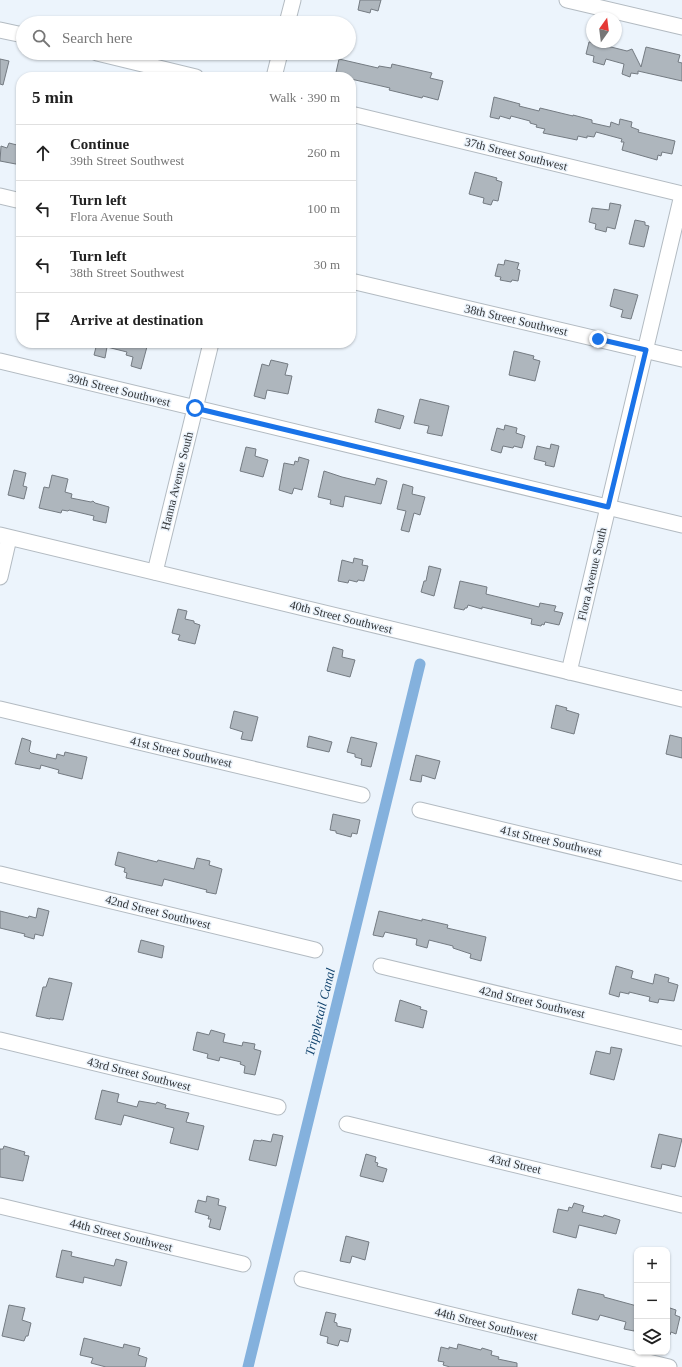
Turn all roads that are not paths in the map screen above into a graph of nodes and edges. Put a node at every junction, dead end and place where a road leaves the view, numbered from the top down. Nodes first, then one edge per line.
1 (293, 0) edge
2 (568, 0) edge
3 (289, 16) edge
4 (682, 27) edge
5 (0, 30) edge
6 (16, 33) edge
7 (126, 60) edge
8 (278, 60) edge
9 (175, 72) edge
10 (275, 72) edge
11 (356, 115) edge
12 (682, 194) edge
13 (0, 196) edge
14 (16, 200) edge
15 (356, 281) edge
16 (209, 348) edge
17 (646, 350) junction
18 (682, 359) edge
19 (0, 361) edge
20 (195, 408) junction
21 (608, 507) junction
22 (682, 526) edge
23 (5, 536) edge
24 (156, 572) junction
25 (0, 577) edge
26 (569, 672) junction
27 (682, 699) edge
28 (0, 709) edge
29 (362, 795) dead end
30 (420, 810) dead end
31 (682, 873) edge
32 (0, 874) edge
33 (315, 950) dead end
34 (381, 966) dead end
35 (682, 1038) edge
36 (0, 1040) edge
37 (278, 1107) dead end
38 (347, 1124) dead end
39 (682, 1205) edge
40 (0, 1206) edge
41 (243, 1264) dead end
42 (302, 1279) dead end
43 (669, 1367) edge

1 - 3 street
2 - 4 street
5 - 6 street
7 - 9 street
8 - 10 street
11 - 12 street, 37th Street Southwest
12 - 17 street, Flora Avenue South
13 - 14 street
15 - 17 street, 38th Street Southwest
16 - 20 street, Hanna Avenue South
17 - 18 street, 38th Street Southwest
17 - 21 street, Flora Avenue South
19 - 20 street, 39th Street Southwest
20 - 21 street, 39th Street Southwest
20 - 24 street, Hanna Avenue South
21 - 22 street, 39th Street Southwest
21 - 26 street, Flora Avenue South
23 - 24 street, 40th Street Southwest
23 - 25 street
24 - 26 street, 40th Street Southwest
26 - 27 street, 40th Street Southwest
28 - 29 street, 41st Street Southwest
30 - 31 street, 41st Street Southwest
32 - 33 street, 42nd Street Southwest
34 - 35 street, 42nd Street Southwest
36 - 37 street, 43rd Street Southwest
38 - 39 street, 43rd Street
40 - 41 street, 44th Street Southwest
42 - 43 street, 44th Street Southwest

